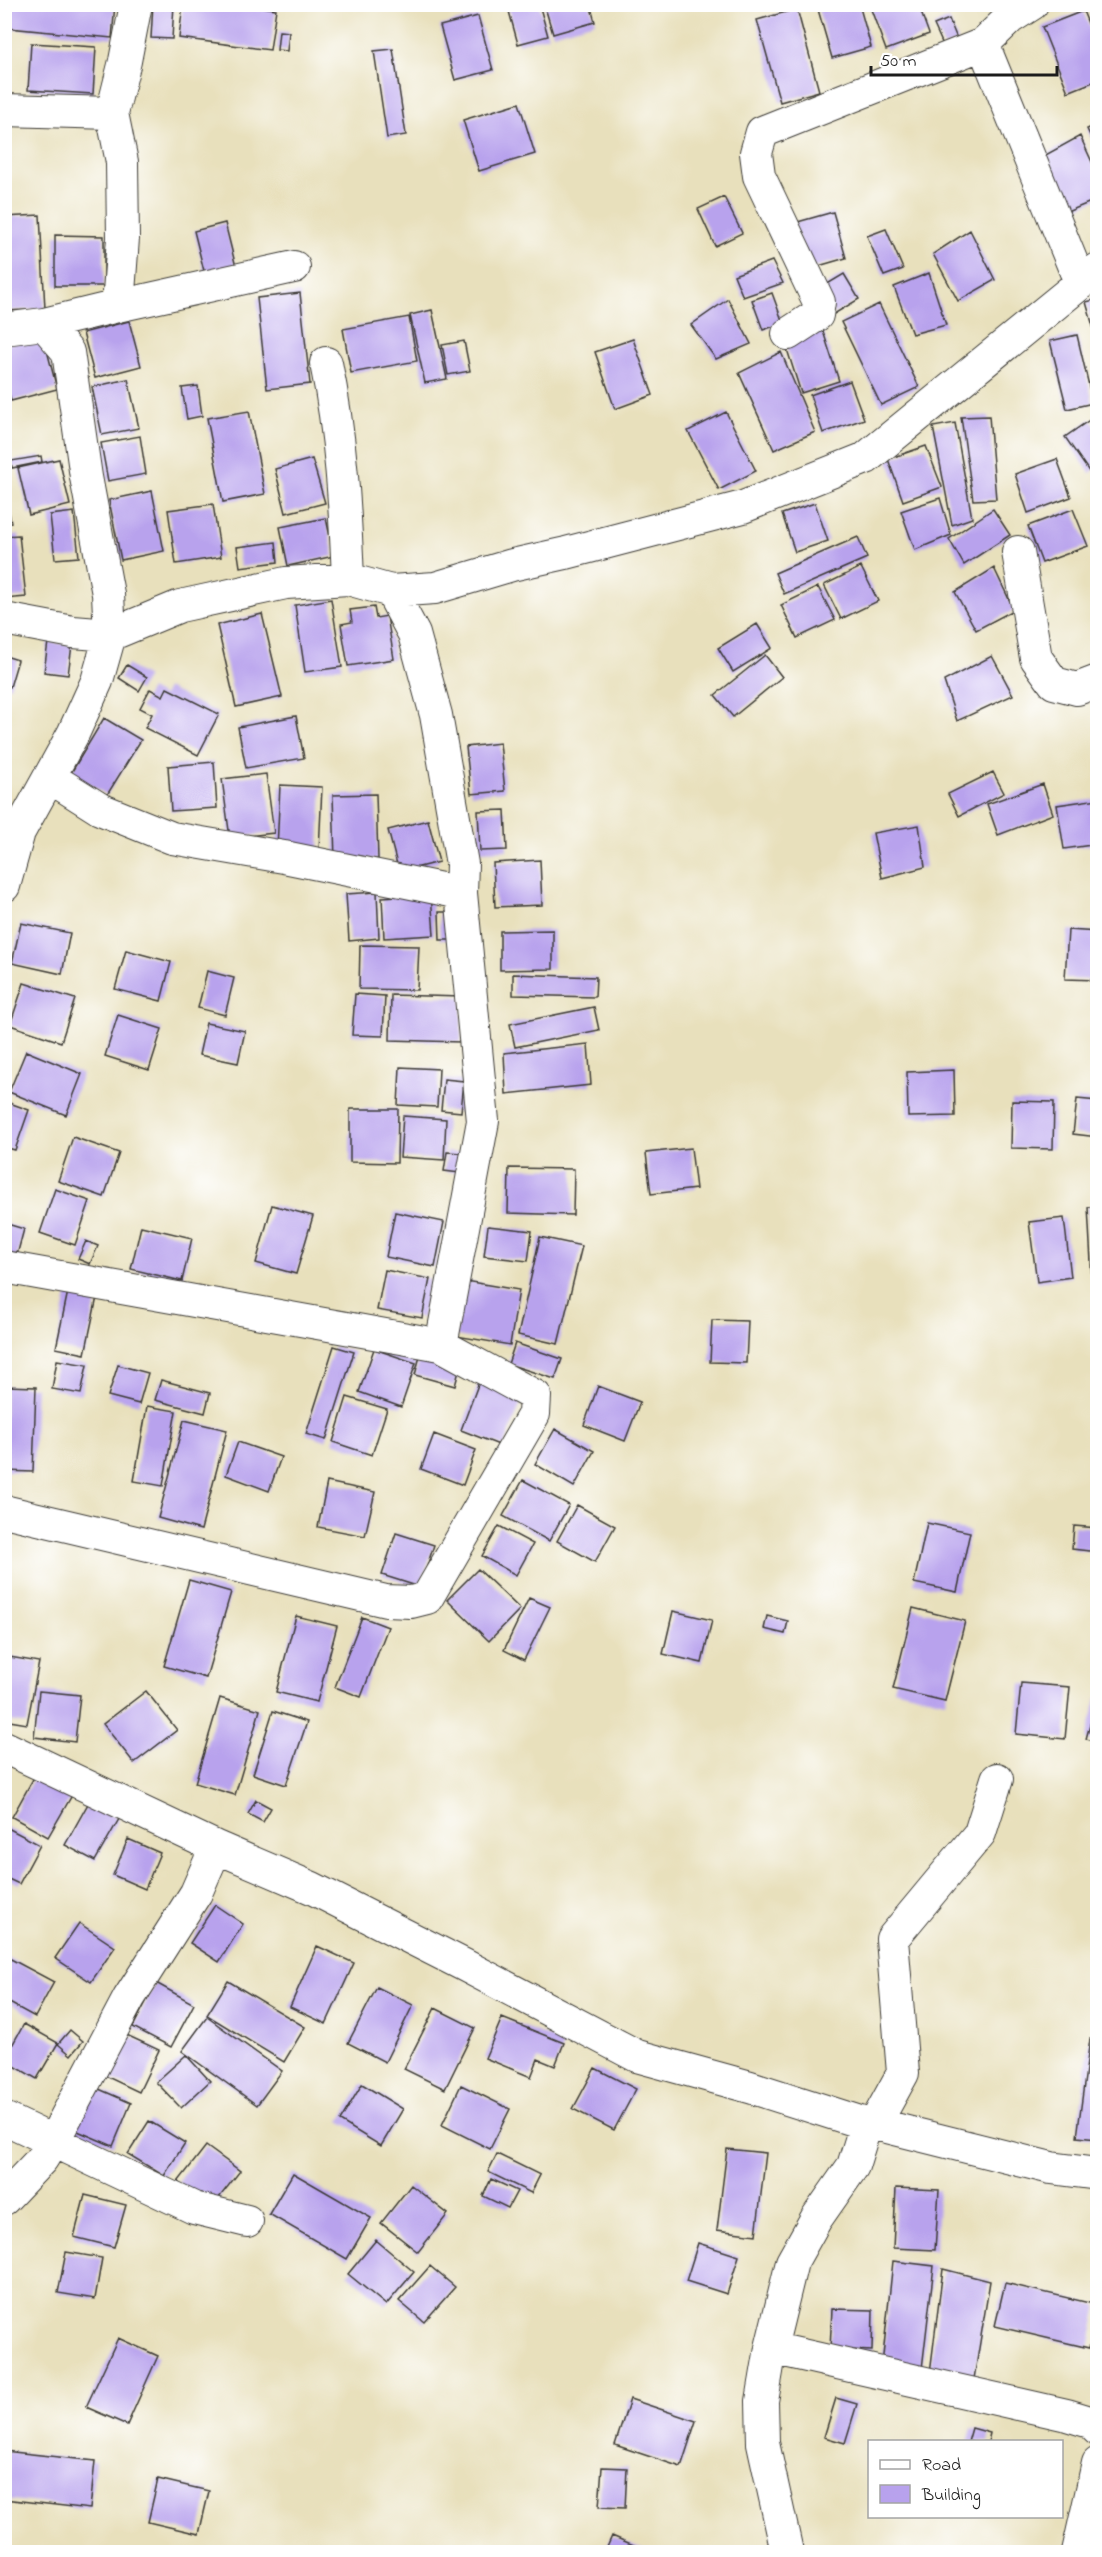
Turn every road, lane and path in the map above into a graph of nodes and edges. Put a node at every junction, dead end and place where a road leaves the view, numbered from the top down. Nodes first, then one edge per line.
1 (136, 4) edge
2 (1032, 4) edge
3 (983, 44) junction
4 (4, 111) edge
5 (112, 113) junction
6 (294, 267) dead end
7 (1089, 275) edge
8 (118, 306) junction
9 (44, 324) junction
10 (4, 329) edge
11 (788, 334) dead end
12 (326, 363) dead end
13 (1018, 552) dead end
14 (348, 579) junction
15 (391, 591) junction
16 (4, 619) edge
17 (110, 635) junction
18 (1098, 681) edge
19 (51, 778) junction
20 (4, 886) edge
21 (460, 893) junction
22 (4, 1267) edge
23 (441, 1345) junction
24 (4, 1511) edge
25 (4, 1747) edge
26 (997, 1779) dead end
27 (216, 1847) junction
28 (4, 2118) edge
29 (870, 2124) junction
30 (54, 2140) junction
31 (1098, 2174) edge
32 (4, 2199) edge
33 (247, 2221) dead end
34 (771, 2348) junction
35 (1098, 2430) edge
36 (1098, 2463) edge
37 (787, 2553) edge
38 (1078, 2553) edge

1 - 5 street
2 - 3 street
3 - 7 street
3 - 11 street
4 - 5 street
5 - 8 street
6 - 8 street
7 - 15 street
8 - 9 street
9 - 10 street
9 - 17 street
12 - 14 street
13 - 18 street
14 - 15 street
14 - 17 street
15 - 21 street
16 - 17 street
17 - 19 street
19 - 20 street
19 - 21 street
21 - 23 street
22 - 23 street
23 - 24 street
25 - 27 street
26 - 29 street
27 - 29 street
27 - 30 street
28 - 30 street
29 - 31 street
29 - 34 street
30 - 32 street
30 - 33 street
34 - 35 street
34 - 37 street
36 - 38 street

